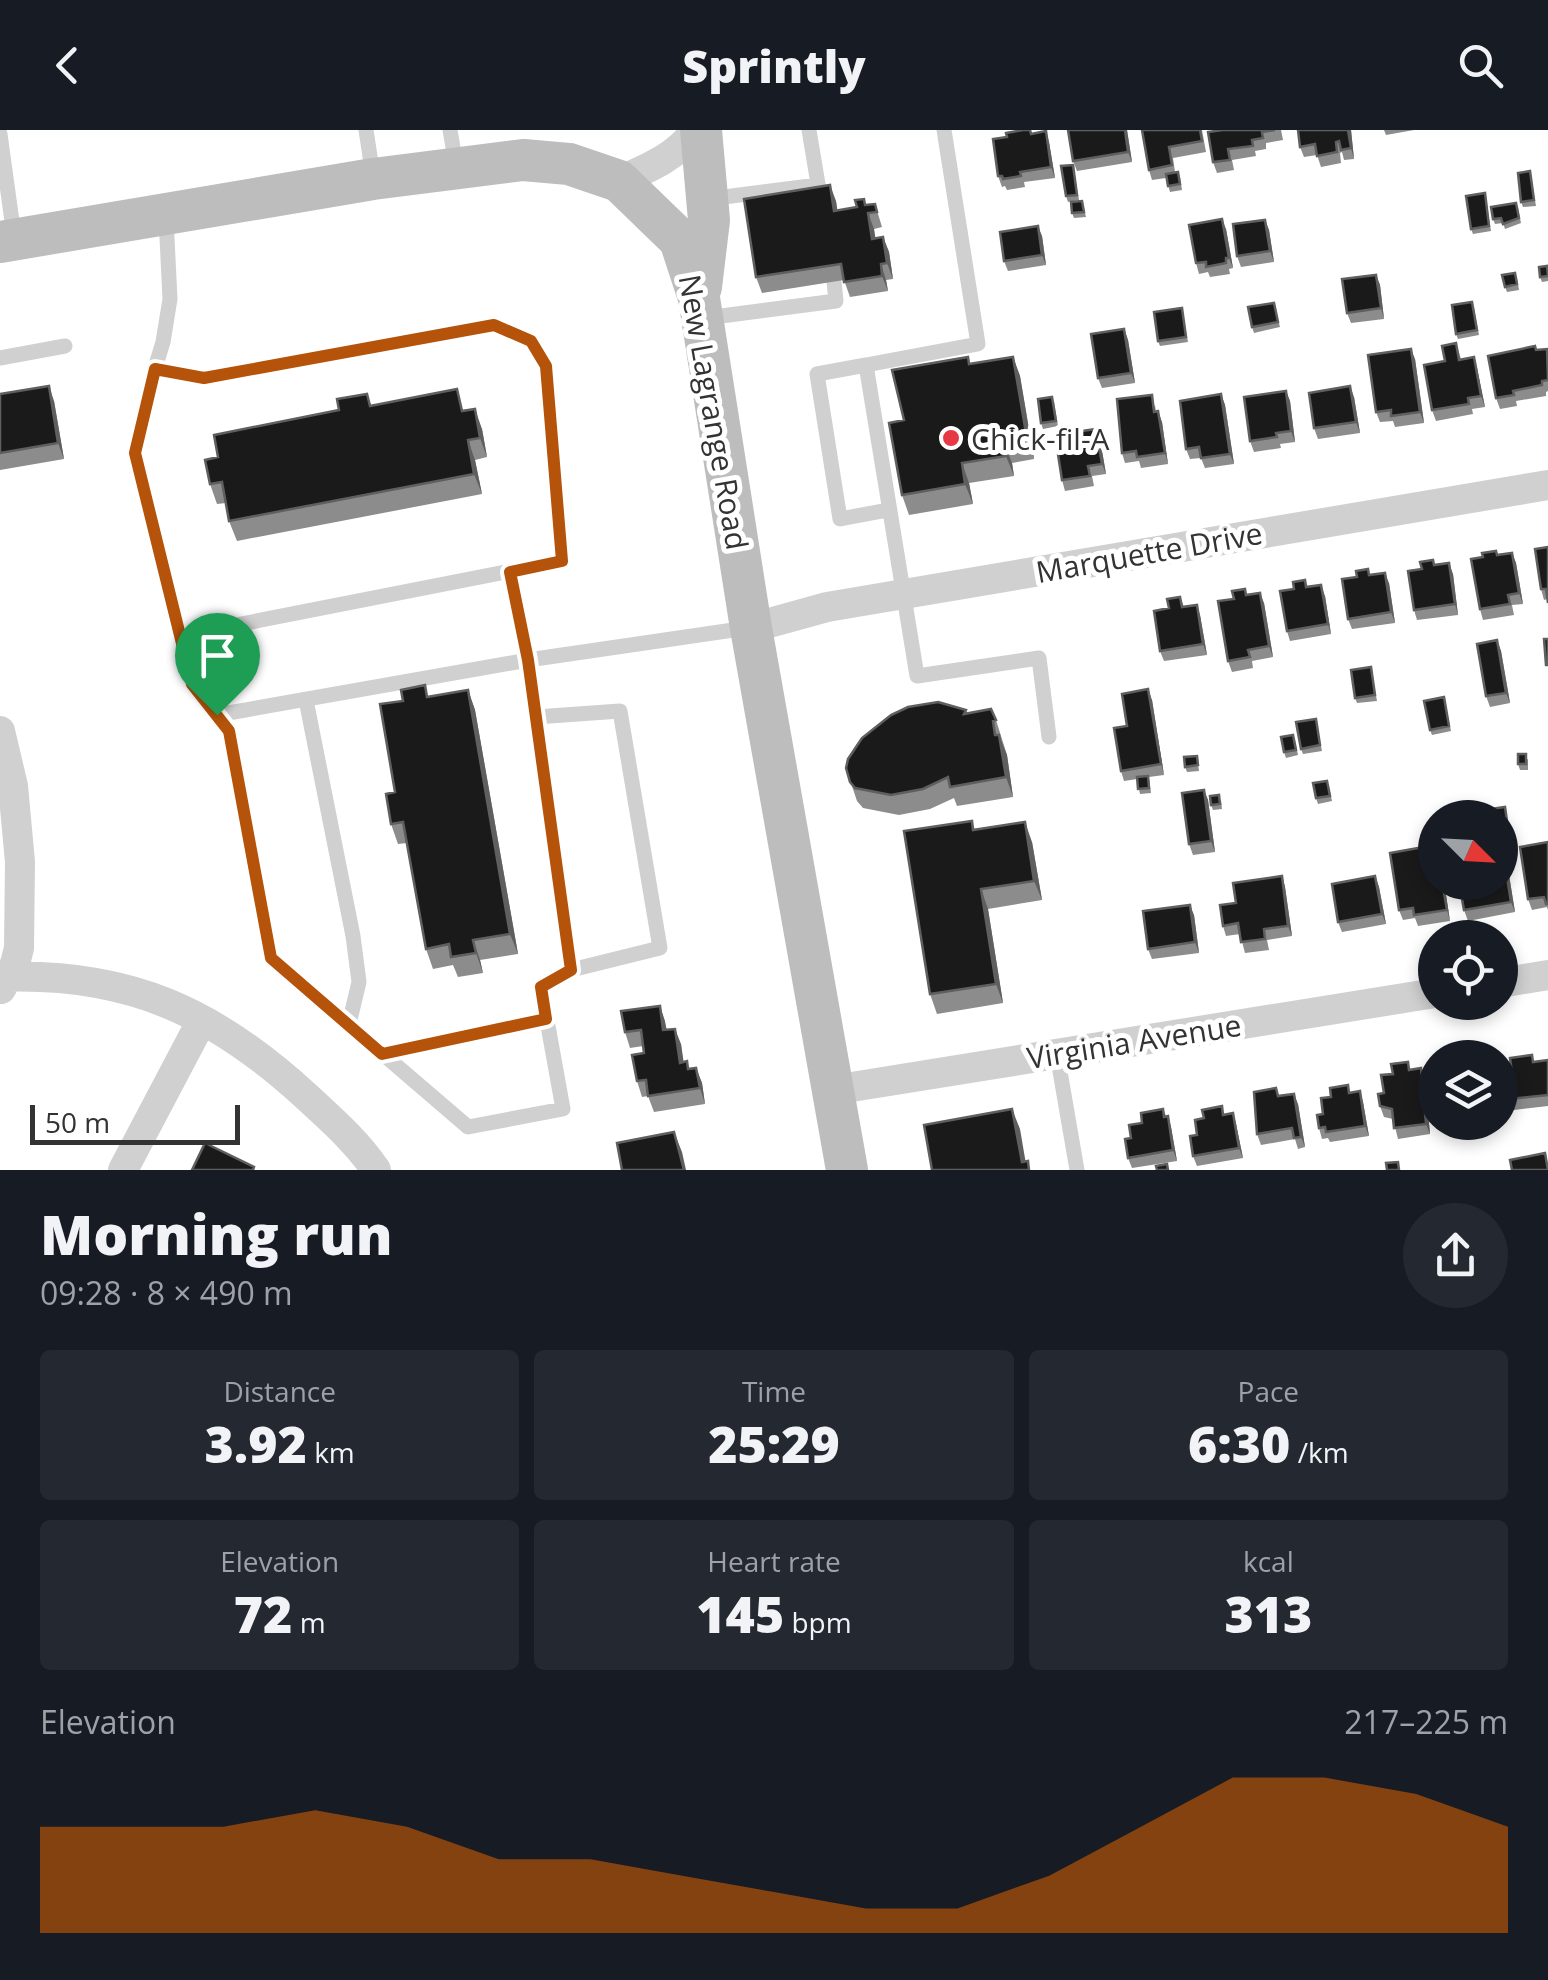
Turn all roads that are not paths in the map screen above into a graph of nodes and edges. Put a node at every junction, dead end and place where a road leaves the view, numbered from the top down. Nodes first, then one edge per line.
1 (366, 130) edge
2 (677, 130) edge
3 (699, 130) edge
4 (809, 130) edge
5 (944, 130) edge
6 (0, 134) edge
7 (453, 149) edge
8 (373, 180) junction
9 (619, 180) junction
10 (818, 185) junction
11 (787, 189) junction
12 (761, 192) junction
13 (707, 200) junction
14 (822, 203) edge
15 (790, 208) edge
16 (764, 212) edge
17 (166, 214) junction
18 (7, 241) edge
19 (834, 282) edge
20 (803, 286) edge
21 (777, 290) edge
22 (806, 305) junction
23 (700, 308) junction
24 (780, 309) junction
25 (66, 346) dead end
26 (0, 358) edge
27 (866, 365) junction
28 (155, 369) junction
29 (1548, 485) edge
30 (888, 510) junction
31 (510, 572) junction
32 (901, 594) junction
33 (752, 628) junction
34 (180, 636) junction
35 (528, 660) junction
36 (306, 700) junction
37 (217, 715) junction
38 (536, 717) junction
39 (0, 731) edge
40 (1049, 736) dead end
41 (571, 970) junction
42 (1548, 975) edge
43 (1518, 979) edge
44 (3, 982) edge
45 (1418, 996) edge
46 (546, 1019) junction
47 (202, 1020) junction
48 (348, 1024) junction
49 (382, 1054) junction
50 (1057, 1054) junction
51 (832, 1090) junction
52 (123, 1170) edge
53 (376, 1170) edge
54 (847, 1170) edge
55 (1077, 1170) edge

1 - 8 lane
2 - 9 street
3 - 9 street
3 - 13 main road
4 - 10 lane
5 - 27 lane
6 - 18 lane
7 - 8 main road, New Lagrange Road
7 - 9 main road, New Lagrange Road
8 - 17 main road, New Lagrange Road
9 - 23 main road, New Lagrange Road
10 - 11 lane
10 - 14 lane
11 - 12 lane
11 - 15 lane
12 - 13 lane
12 - 16 lane
13 - 23 main road
17 - 18 main road, New Lagrange Road
17 - 28 lane
19 - 22 lane
20 - 22 lane
21 - 24 lane
22 - 24 lane
23 - 24 lane
23 - 33 main road, New Lagrange Road
25 - 26 lane
27 - 30 lane
27 - 30 lane
28 - 31 lane
28 - 34 lane
29 - 32 street, Marquette Drive
30 - 32 lane
31 - 34 lane
31 - 35 lane
32 - 33 street, Marquette Drive
32 - 40 lane
33 - 35 lane
33 - 51 main road, New Lagrange Road
34 - 37 lane
35 - 36 lane
35 - 38 lane
36 - 37 lane
36 - 48 lane
37 - 48 lane
38 - 41 lane
38 - 41 lane
39 - 44 street
41 - 46 lane
42 - 43 street
44 - 47 street
45 - 50 street, Virginia Avenue
46 - 49 lane
46 - 49 lane
47 - 52 street
47 - 53 street
48 - 49 lane
50 - 51 street, Virginia Avenue
50 - 55 lane
51 - 54 main road, New Lagrange Road

